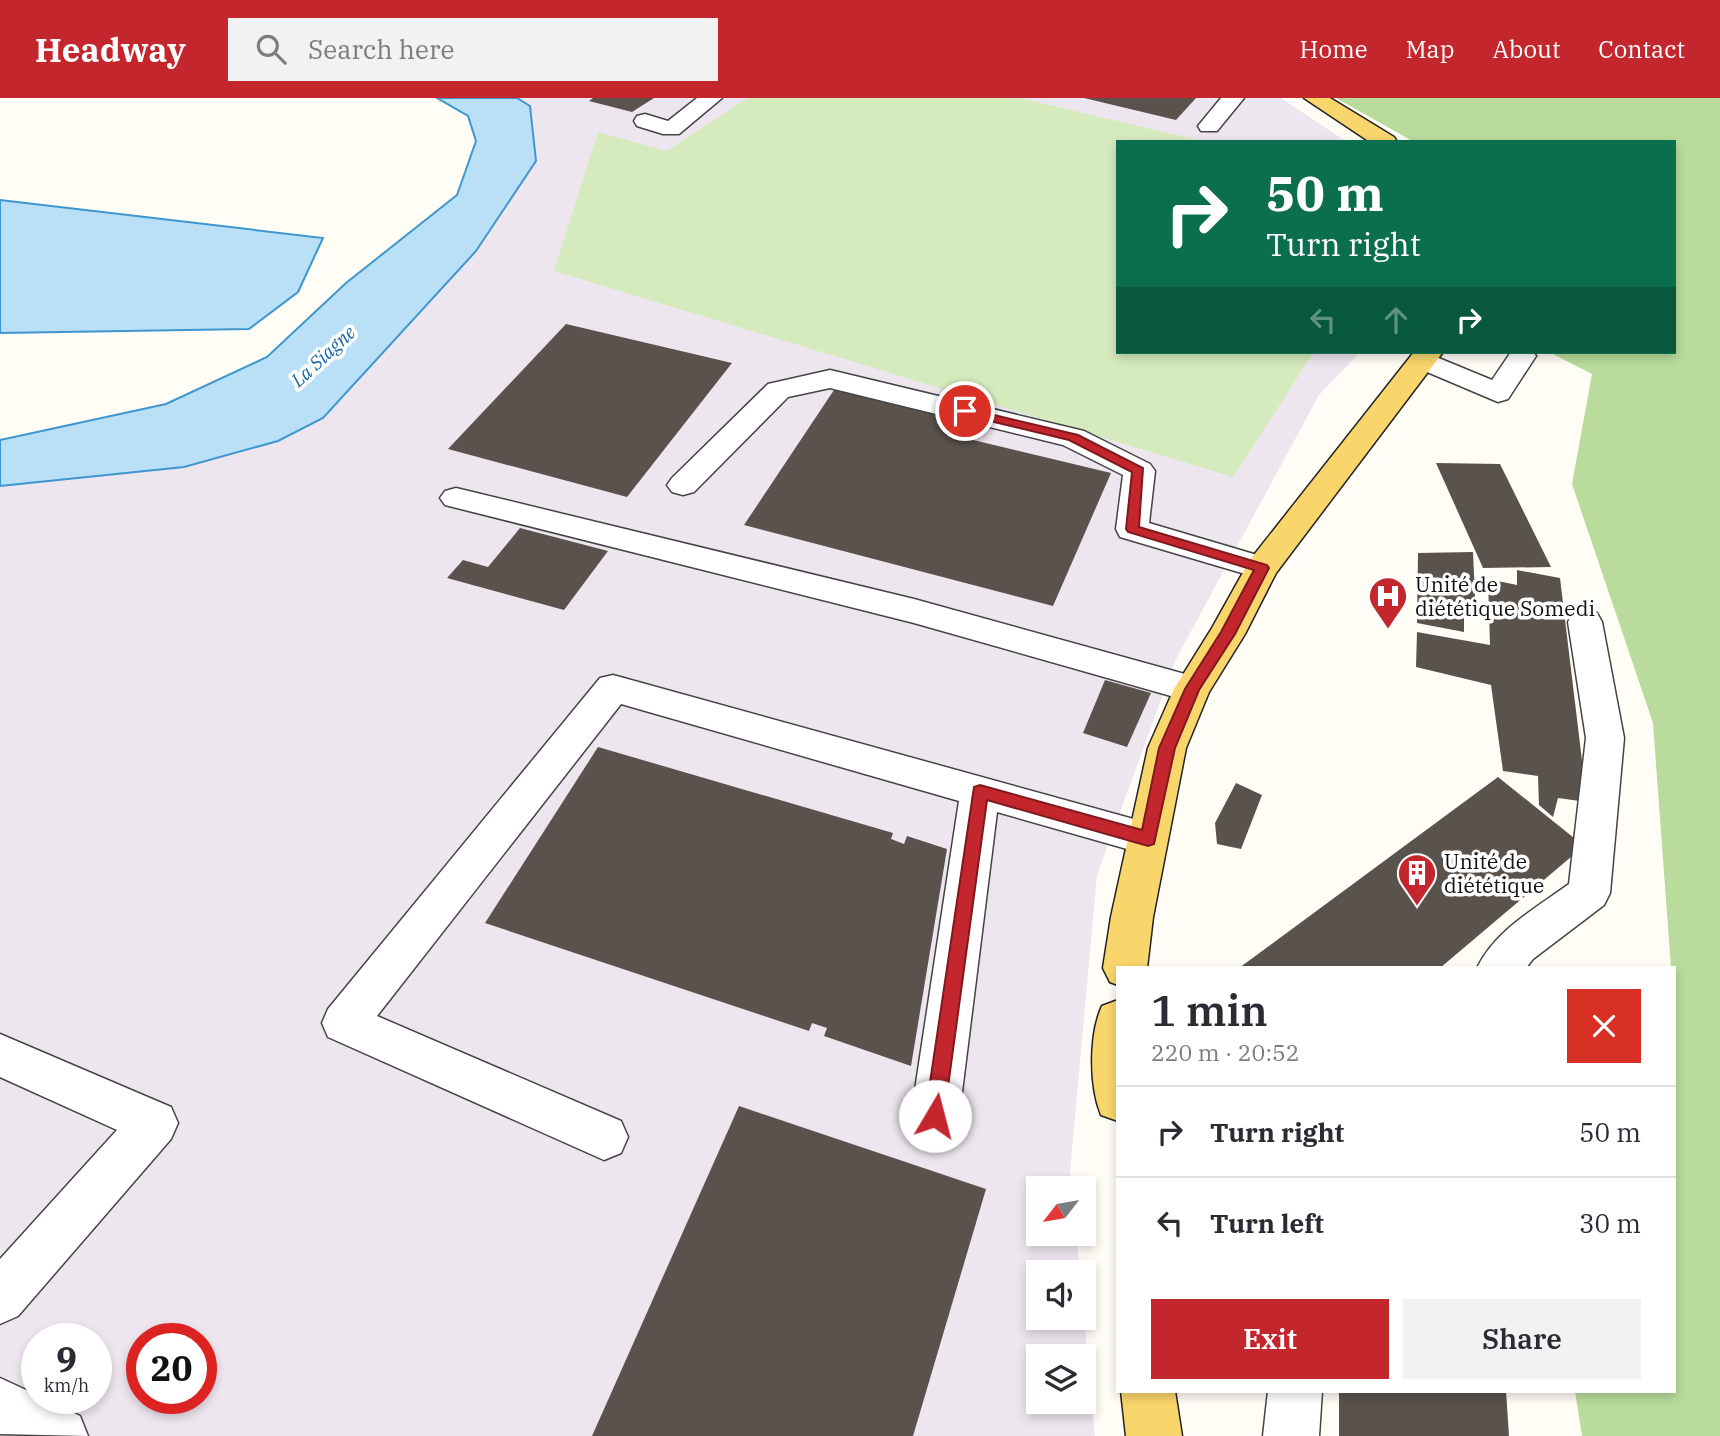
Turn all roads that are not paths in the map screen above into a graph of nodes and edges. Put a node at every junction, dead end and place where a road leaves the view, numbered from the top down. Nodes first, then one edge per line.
1 (711, 98) edge
2 (1233, 98) edge
3 (1315, 98) edge
4 (645, 121) dead end
5 (1209, 126) dead end
6 (1383, 140) edge
7 (1426, 356) edge
8 (1522, 356) dead end
9 (683, 485) dead end
10 (456, 498) dead end
11 (1262, 568) junction
12 (1585, 622) dead end
13 (1192, 689) junction
14 (980, 792) junction
15 (1148, 839) junction
16 (1125, 966) edge
17 (1501, 966) edge
18 (0, 1055) edge
19 (935, 1116) dead end
20 (604, 1137) dead end
21 (0, 1298) edge
22 (1148, 1393) edge
23 (1295, 1393) edge
24 (0, 1405) edge
25 (60, 1436) edge
26 (1154, 1436) edge
27 (1291, 1436) edge

1 - 4 lane
2 - 5 lane
3 - 6 main road
7 - 8 lane
7 - 11 main road
9 - 11 lane
10 - 13 lane
11 - 13 main road
12 - 17 lane
13 - 15 main road
14 - 15 lane
14 - 19 lane
14 - 20 lane
15 - 16 main road
18 - 21 lane
22 - 26 main road
23 - 27 lane
24 - 25 lane

